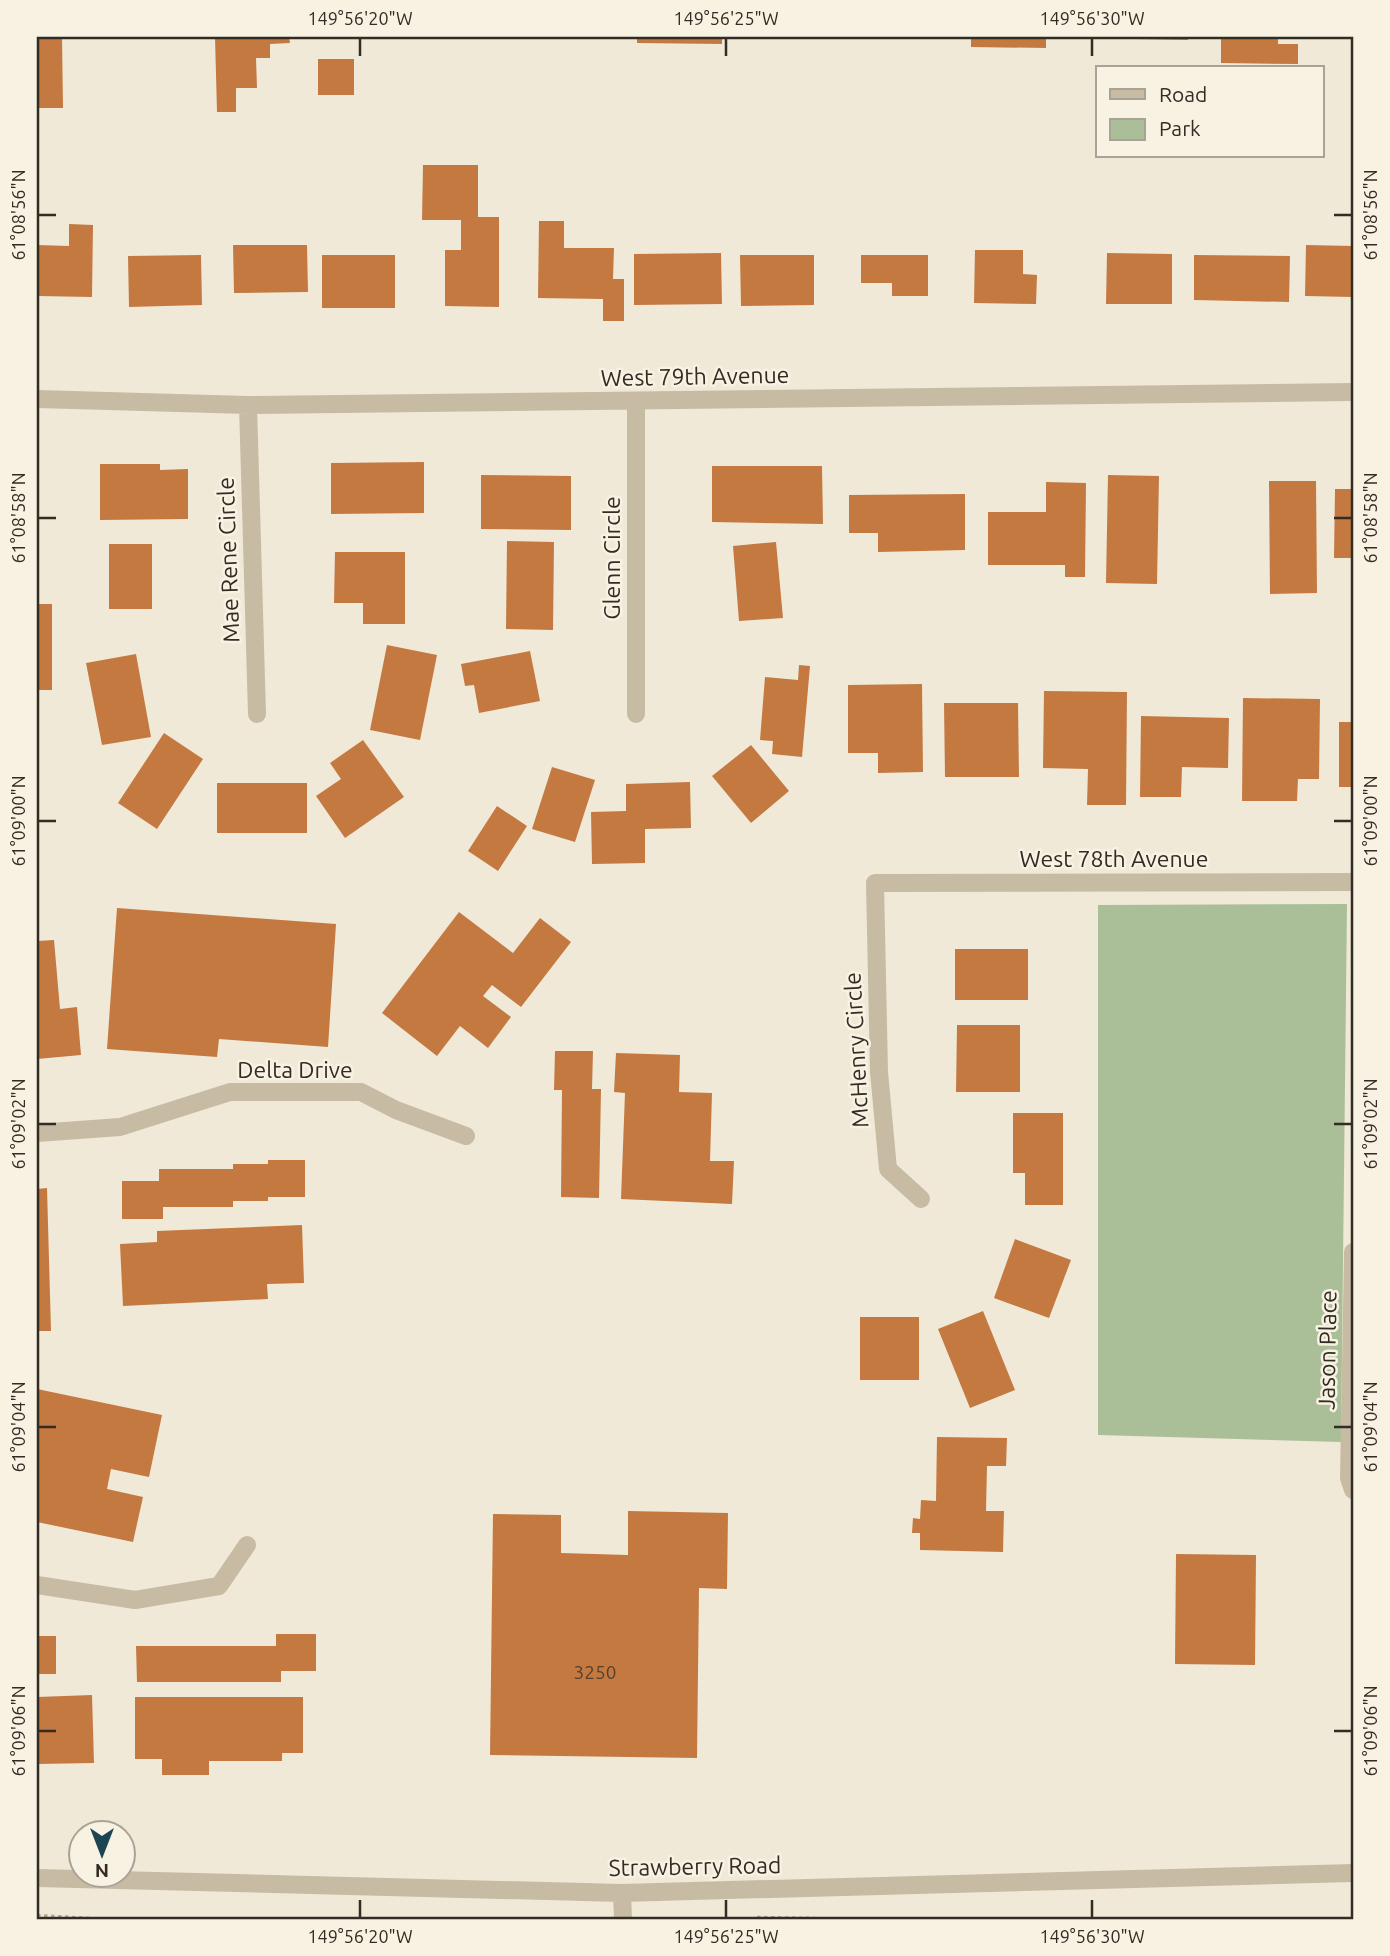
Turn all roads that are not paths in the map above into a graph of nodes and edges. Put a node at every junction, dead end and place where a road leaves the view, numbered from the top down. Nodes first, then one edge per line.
1 (1353, 392) edge
2 (37, 399) edge
3 (636, 401) junction
4 (248, 405) junction
5 (257, 714) dead end
6 (636, 714) dead end
7 (1353, 882) edge
8 (875, 883) joint
9 (37, 1133) edge
10 (466, 1136) dead end
11 (921, 1199) dead end
12 (1353, 1252) edge
13 (1353, 1490) edge
14 (247, 1545) dead end
15 (37, 1585) edge
16 (1353, 1873) edge
17 (37, 1878) edge
18 (622, 1893) junction
19 (623, 1919) edge

1 - 3 street, West 79th Avenue
2 - 4 street, West 79th Avenue
3 - 4 street, West 79th Avenue
3 - 6 street, Glenn Circle
4 - 5 street, Mae Rene Circle
7 - 8 street, West 78th Avenue
8 - 11 street, McHenry Circle
9 - 10 street, Delta Drive
12 - 13 street, Jason Place
14 - 15 street
16 - 18 street, Strawberry Road
17 - 18 street, Strawberry Road
18 - 19 street

